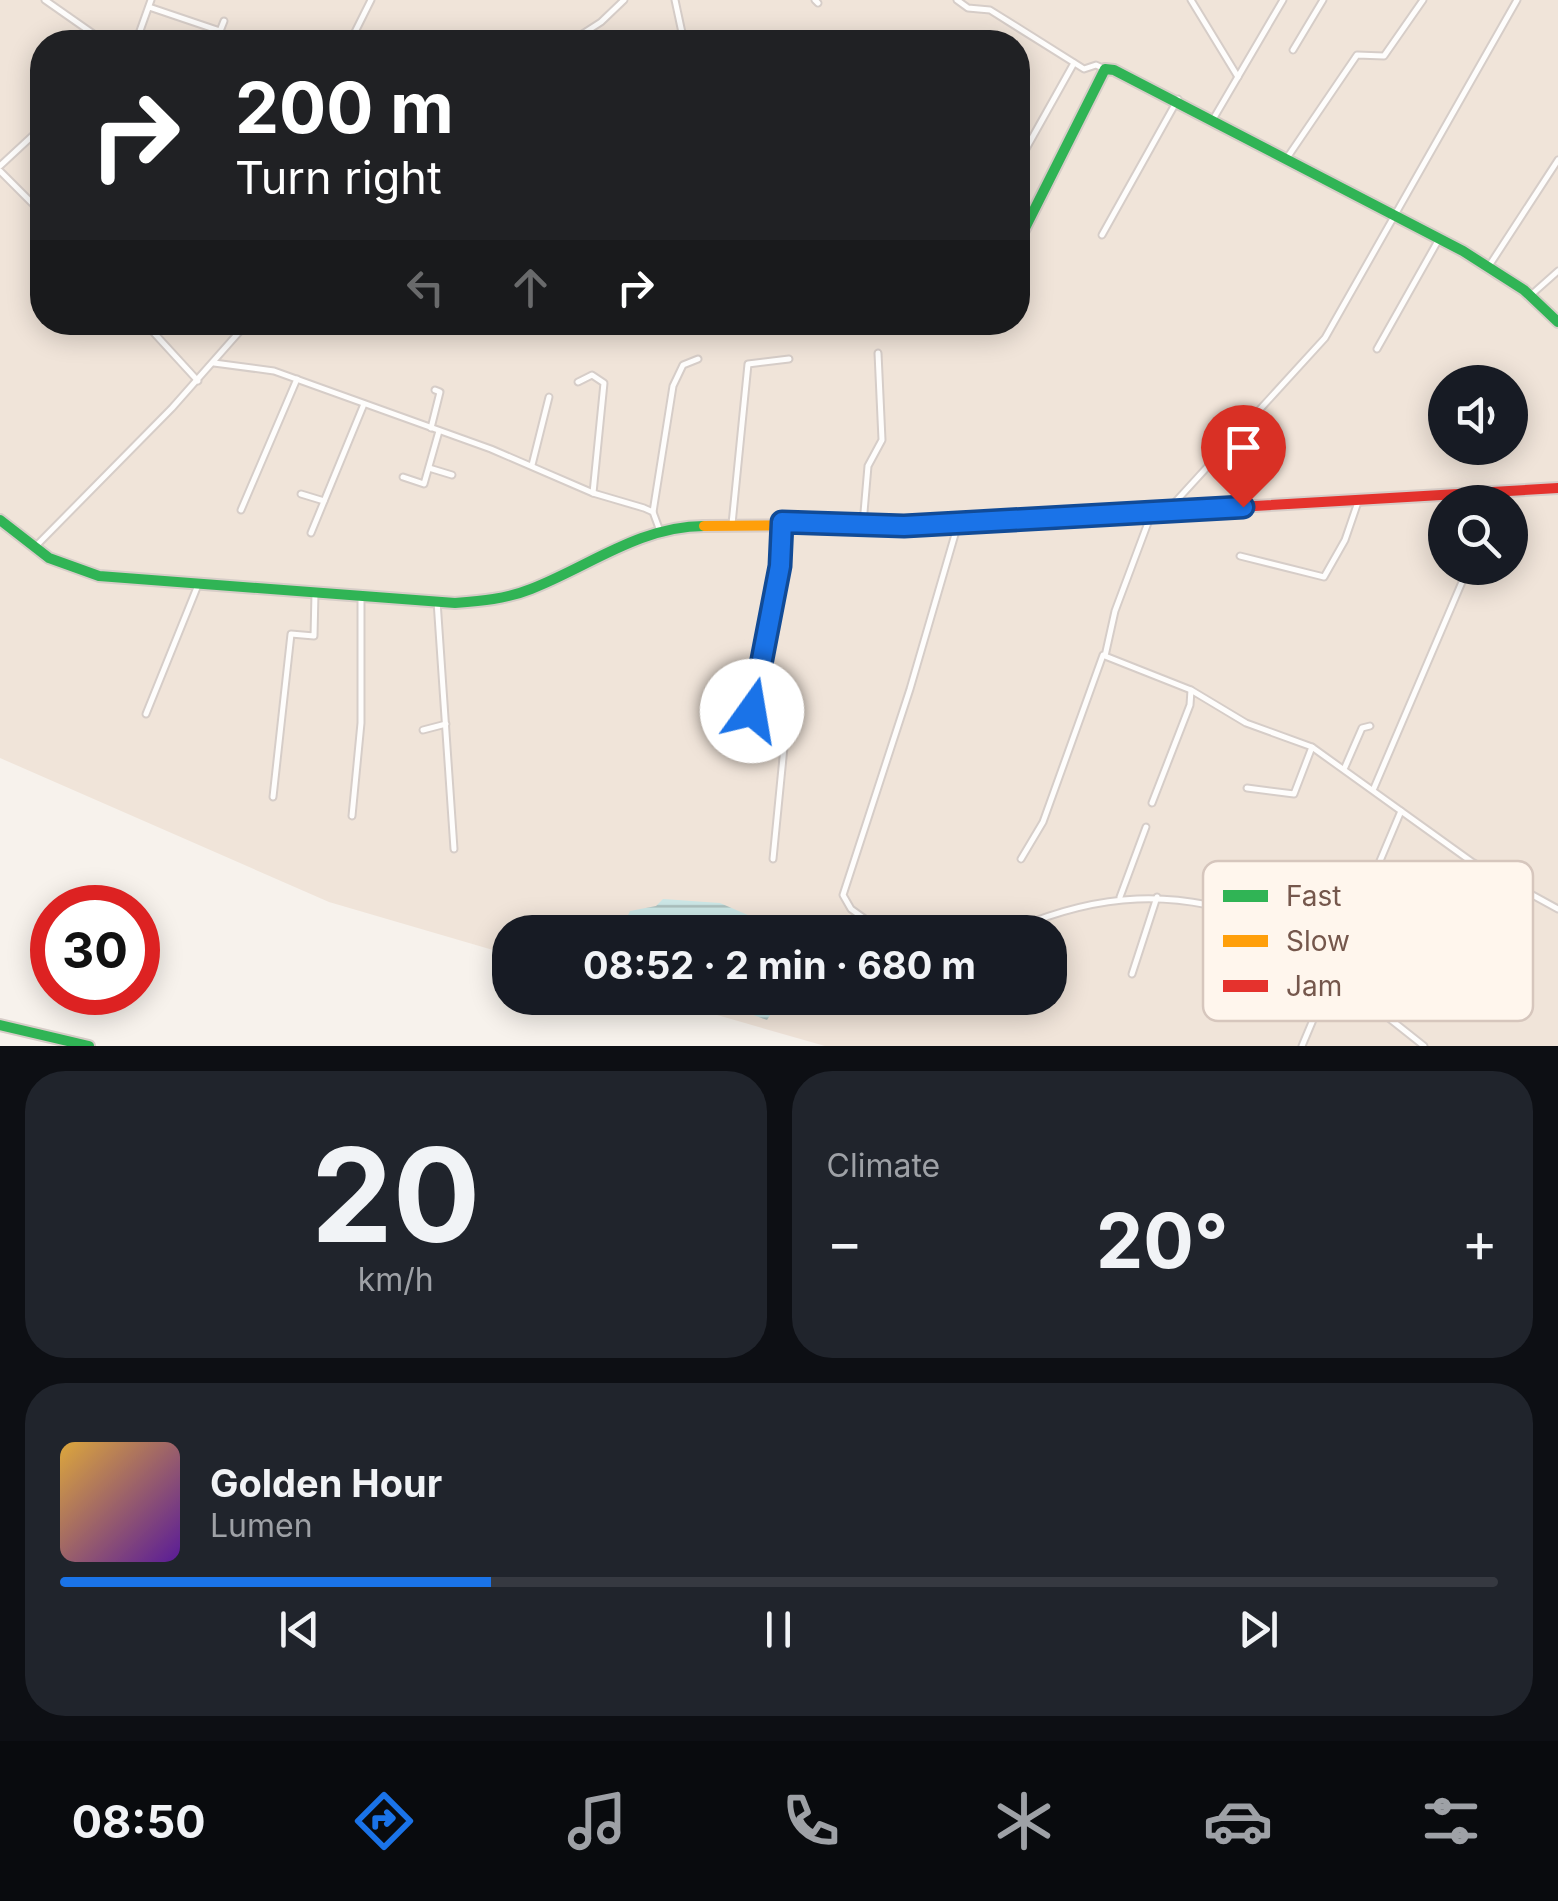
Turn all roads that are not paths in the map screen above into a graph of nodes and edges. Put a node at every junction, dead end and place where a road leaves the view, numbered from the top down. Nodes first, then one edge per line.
1 (45, 0) edge
2 (371, 0) edge
3 (624, 0) edge
4 (675, 0) edge
5 (958, 0) edge
6 (1191, 0) edge
7 (1283, 0) edge
8 (1323, 0) edge
9 (1423, 0) edge
10 (1517, 0) edge
11 (150, 3) edge
12 (224, 21) dead end
13 (88, 30) edge
14 (140, 30) edge
15 (213, 30) edge
16 (220, 30) edge
17 (356, 30) edge
18 (589, 30) edge
19 (681, 30) edge
20 (1022, 30) edge
21 (1030, 35) edge
22 (1293, 50) dead end
23 (1074, 63) junction
24 (1105, 69) junction
25 (1238, 77) junction
26 (1178, 99) junction
27 (1215, 116) junction
28 (30, 139) edge
29 (1030, 142) edge
30 (1288, 155) junction
31 (1558, 160) edge
32 (0, 168) edge
33 (30, 200) edge
34 (1394, 214) junction
35 (1030, 218) edge
36 (1102, 235) dead end
37 (1439, 239) junction
38 (1489, 266) junction
39 (1558, 272) edge
40 (1531, 295) junction
41 (1558, 322) edge
42 (156, 335) edge
43 (237, 335) edge
44 (1377, 348) dead end
45 (878, 353) dead end
46 (698, 358) dead end
47 (789, 359) dead end
48 (214, 363) junction
49 (297, 379) junction
50 (198, 381) junction
51 (578, 382) dead end
52 (435, 390) dead end
53 (548, 397) dead end
54 (364, 404) junction
55 (430, 428) junction
56 (439, 431) junction
57 (532, 465) junction
58 (428, 468) junction
59 (452, 475) dead end
60 (403, 477) dead end
61 (1558, 488) edge
62 (1528, 489) edge
63 (593, 493) junction
64 (301, 494) dead end
65 (1428, 494) edge
66 (1359, 499) junction
67 (324, 501) junction
68 (241, 510) dead end
69 (1166, 511) junction
70 (653, 512) junction
71 (1152, 512) junction
72 (0, 520) edge
73 (782, 522) junction
74 (732, 524) junction
75 (958, 524) junction
76 (863, 526) junction
77 (660, 531) junction
78 (311, 533) dead end
79 (33, 549) junction
80 (1240, 556) dead end
81 (199, 582) junction
82 (1461, 585) edge
83 (314, 592) junction
84 (361, 597) junction
85 (438, 601) junction
86 (1104, 652) junction
87 (1191, 690) junction
88 (146, 714) dead end
89 (446, 724) junction
90 (1370, 726) dead end
91 (422, 730) dead end
92 (1312, 747) junction
93 (1345, 767) junction
94 (1248, 788) dead end
95 (1374, 788) junction
96 (273, 797) dead end
97 (1152, 803) dead end
98 (1401, 811) junction
99 (352, 816) dead end
100 (1146, 827) dead end
101 (454, 848) dead end
102 (1021, 859) dead end
103 (773, 860) dead end
104 (1380, 861) edge
105 (1474, 861) edge
106 (1158, 897) junction
107 (1533, 897) edge
108 (1120, 898) junction
109 (1203, 905) edge
110 (1558, 908) edge
111 (859, 915) edge
112 (1064, 915) edge
113 (1132, 974) dead end
114 (1312, 1021) edge
115 (1392, 1021) edge
116 (0, 1026) edge
117 (89, 1046) edge
118 (1302, 1046) edge
119 (1424, 1046) edge

1 - 13 street
2 - 17 street
3 - 18 street
4 - 19 street
5 - 20 street
6 - 25 street
7 - 25 street
8 - 22 street
9 - 30 street
10 - 34 street
11 - 14 street
11 - 15 street
12 - 16 street
21 - 23 street
23 - 24 street
23 - 29 street
24 - 26 street
24 - 35 street
25 - 27 street
26 - 27 street
26 - 36 street
27 - 30 street
28 - 32 street
30 - 34 street
31 - 38 street
32 - 33 street
34 - 37 street
34 - 69 street
37 - 38 street
37 - 44 street
38 - 40 street
39 - 40 street
40 - 41 street
42 - 50 street
43 - 48 street
45 - 76 street
46 - 70 street
47 - 74 street
48 - 49 street
48 - 50 street
49 - 54 street
49 - 68 street
50 - 79 street
51 - 63 street
52 - 55 street
53 - 57 street
54 - 55 street
54 - 67 street
55 - 56 street
56 - 57 street
56 - 58 street
57 - 63 street
58 - 59 street
58 - 60 street
61 - 62 street
63 - 70 street
64 - 67 street
65 - 66 street
66 - 69 street
66 - 80 street
67 - 78 street
69 - 71 street
70 - 77 street
71 - 75 street
71 - 86 street
72 - 79 street
73 - 74 street
73 - 76 street
73 - 103 street
74 - 77 street
75 - 76 street
75 - 111 street
77 - 85 street
79 - 81 street
81 - 83 street
81 - 88 street
82 - 95 street
83 - 84 street
83 - 96 street
84 - 85 street
84 - 99 street
85 - 89 street
86 - 87 street
86 - 102 street
87 - 92 street
87 - 97 street
89 - 91 street
89 - 101 street
90 - 93 street
92 - 93 street
92 - 94 street
93 - 95 street
95 - 98 street
98 - 104 street
98 - 105 street
100 - 108 street
106 - 108 street
106 - 109 street
106 - 113 street
107 - 110 street
108 - 112 street
114 - 118 street
115 - 119 street
116 - 117 street

